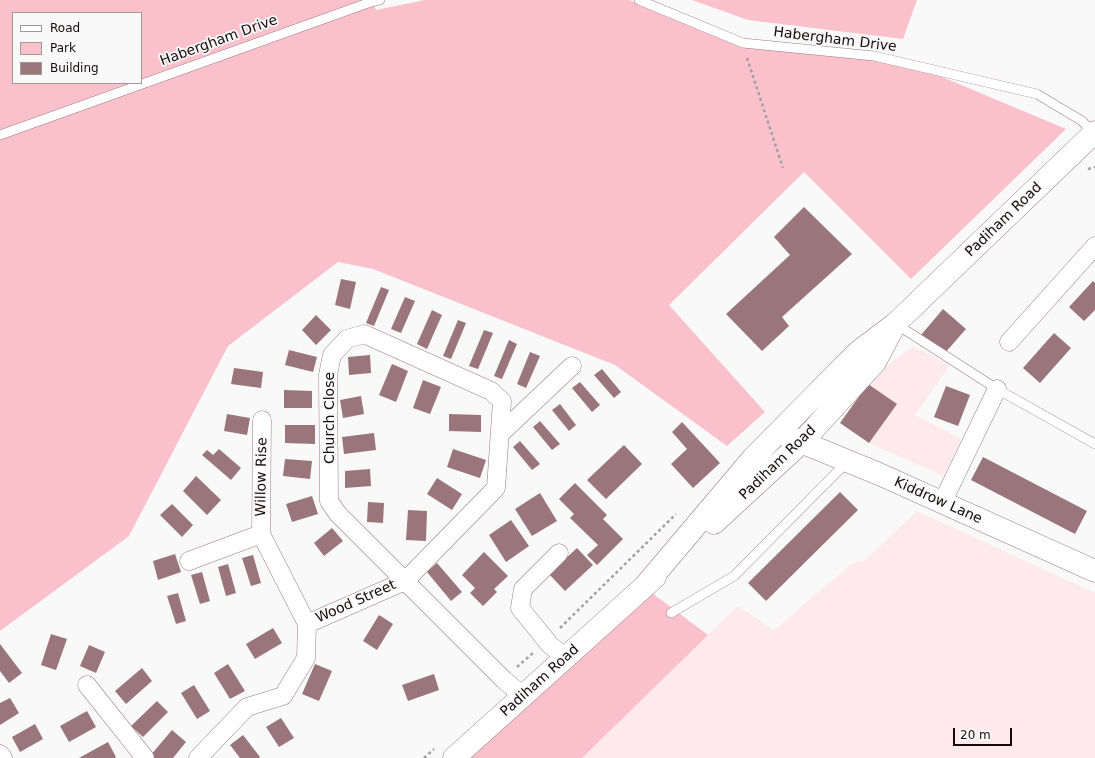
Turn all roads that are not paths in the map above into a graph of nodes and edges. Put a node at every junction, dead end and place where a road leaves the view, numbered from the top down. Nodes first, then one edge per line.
1 (380, 0) edge
2 (639, 0) edge
3 (1094, 132) edge
4 (0, 135) edge
5 (1095, 246) edge
6 (896, 324) junction
7 (1009, 342) dead end
8 (572, 366) dead end
9 (997, 390) junction
10 (262, 420) dead end
11 (779, 432) junction
12 (500, 434) junction
13 (802, 442) junction
14 (1095, 444) edge
15 (847, 462) junction
16 (942, 503) junction
17 (261, 534) junction
18 (559, 553) dead end
19 (189, 561) dead end
20 (1093, 566) edge
21 (405, 581) junction
22 (644, 587) junction
23 (671, 613) dead end
24 (307, 624) junction
25 (566, 658) junction
26 (87, 685) dead end
27 (523, 696) junction
28 (0, 754) edge
29 (3, 758) edge
30 (144, 758) edge
31 (198, 758) edge
32 (454, 758) edge

1 - 4 lane, Habergham Drive
2 - 3 lane, Habergham Drive
3 - 6 main road, Padiham Road
5 - 7 street
6 - 9 lane
6 - 11 main road, Padiham Road
6 - 13 main road, Padiham Road
8 - 12 street
9 - 14 lane
9 - 16 street
10 - 17 street, Willow Rise
11 - 13 main road, Kiddrow Lane
11 - 22 main road, Padiham Road
12 - 21 street, Church Close
12 - 21 street, Church Close
13 - 15 main road, Kiddrow Lane
13 - 22 main road, Padiham Road
15 - 16 main road, Kiddrow Lane
15 - 23 lane
16 - 20 main road, Kiddrow Lane
17 - 19 street, Willow Rise
17 - 24 street, Willow Rise
18 - 25 street
21 - 24 street, Wood Street
21 - 27 street, Church Close
22 - 25 main road, Padiham Road
24 - 31 street
25 - 27 main road, Padiham Road
26 - 30 street
27 - 32 main road, Padiham Road
28 - 29 street

